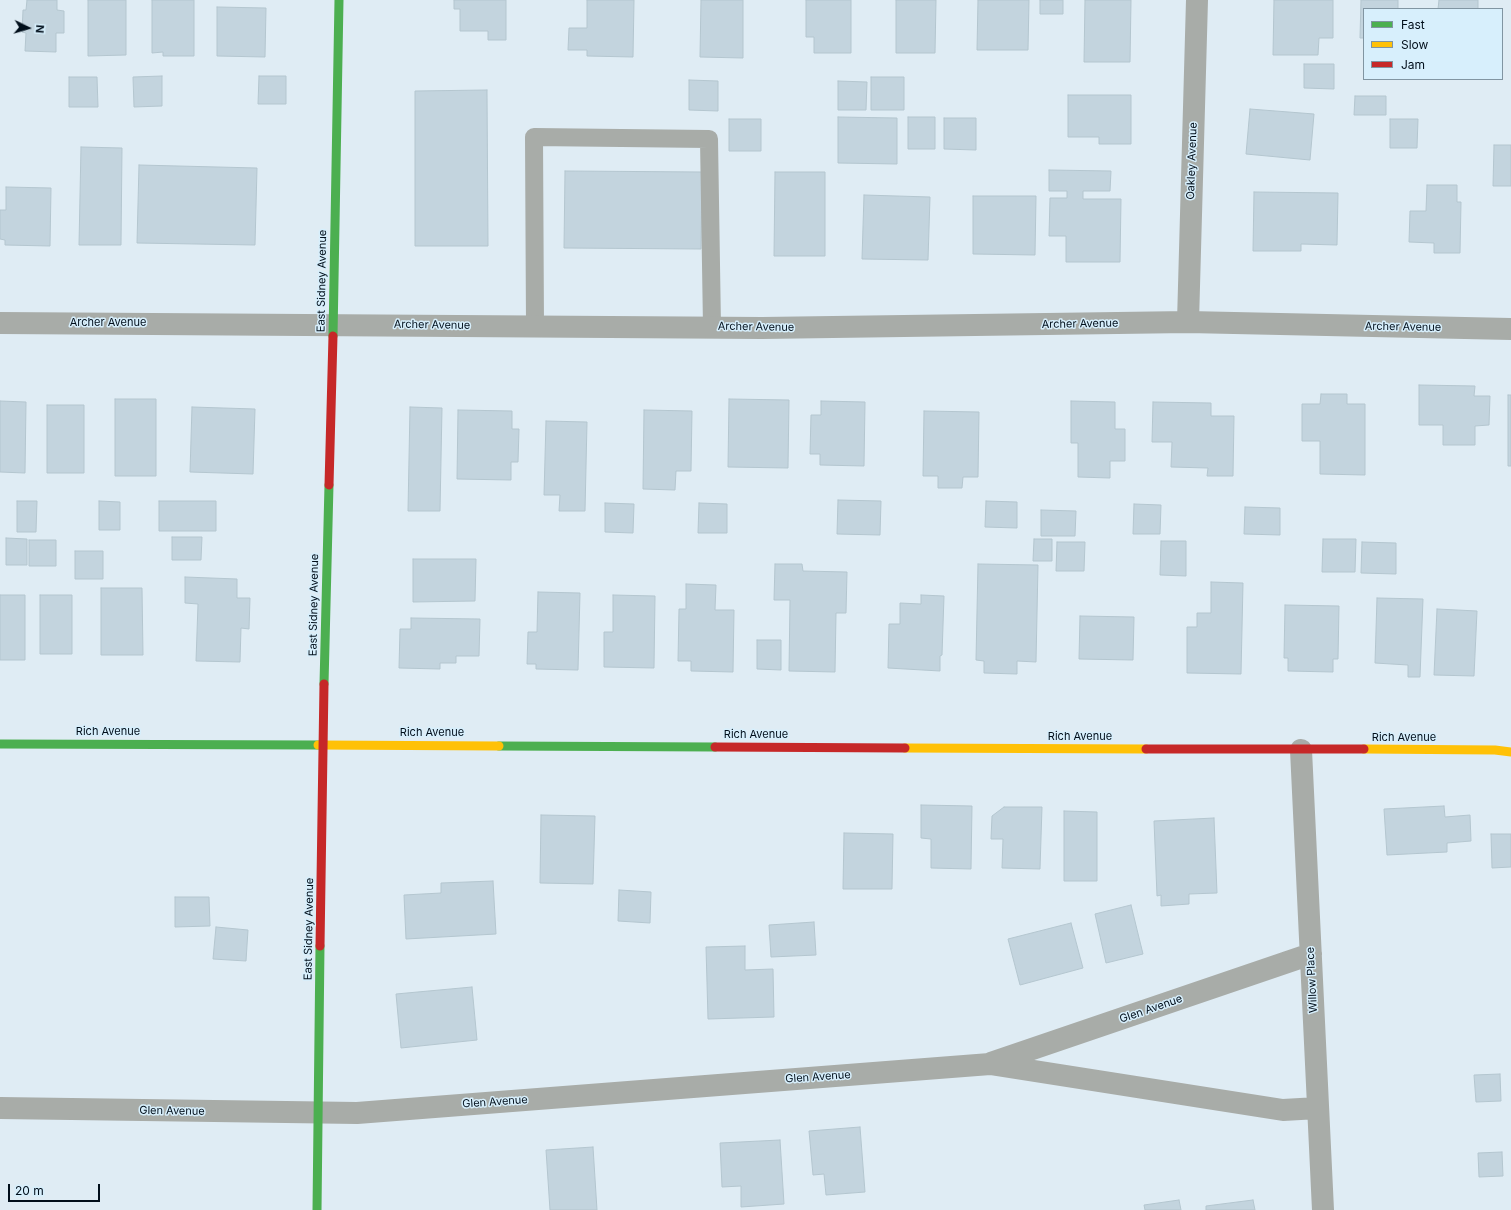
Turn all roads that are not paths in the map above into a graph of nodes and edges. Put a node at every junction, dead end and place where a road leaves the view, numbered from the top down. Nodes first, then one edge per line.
1 (339, 0) edge
2 (1197, 0) edge
3 (1188, 322) junction
4 (0, 323) edge
5 (333, 324) junction
6 (535, 326) junction
7 (712, 327) junction
8 (1511, 329) edge
9 (0, 744) edge
10 (323, 745) junction
11 (1301, 750) junction
12 (1511, 752) edge
13 (1311, 954) junction
14 (990, 1064) junction
15 (0, 1108) edge
16 (1318, 1108) junction
17 (318, 1113) junction
18 (317, 1210) edge
19 (1323, 1210) edge

1 - 5 street, East Sidney Avenue
2 - 3 street, Oakley Avenue
3 - 7 street, Archer Avenue
3 - 8 street, Archer Avenue
4 - 5 street, Archer Avenue
5 - 6 street, Archer Avenue
5 - 10 street, East Sidney Avenue
6 - 7 street, Archer Avenue
6 - 7 lane
9 - 10 street, Rich Avenue
10 - 11 street, Rich Avenue
10 - 17 street, East Sidney Avenue
11 - 12 street, Rich Avenue
11 - 13 street, Willow Place
13 - 14 street, Glen Avenue
13 - 16 street, Willow Place
14 - 16 street, Glen Avenue
14 - 17 street, Glen Avenue
15 - 17 street, Glen Avenue
16 - 19 street, Willow Place
17 - 18 street, East Sidney Avenue

